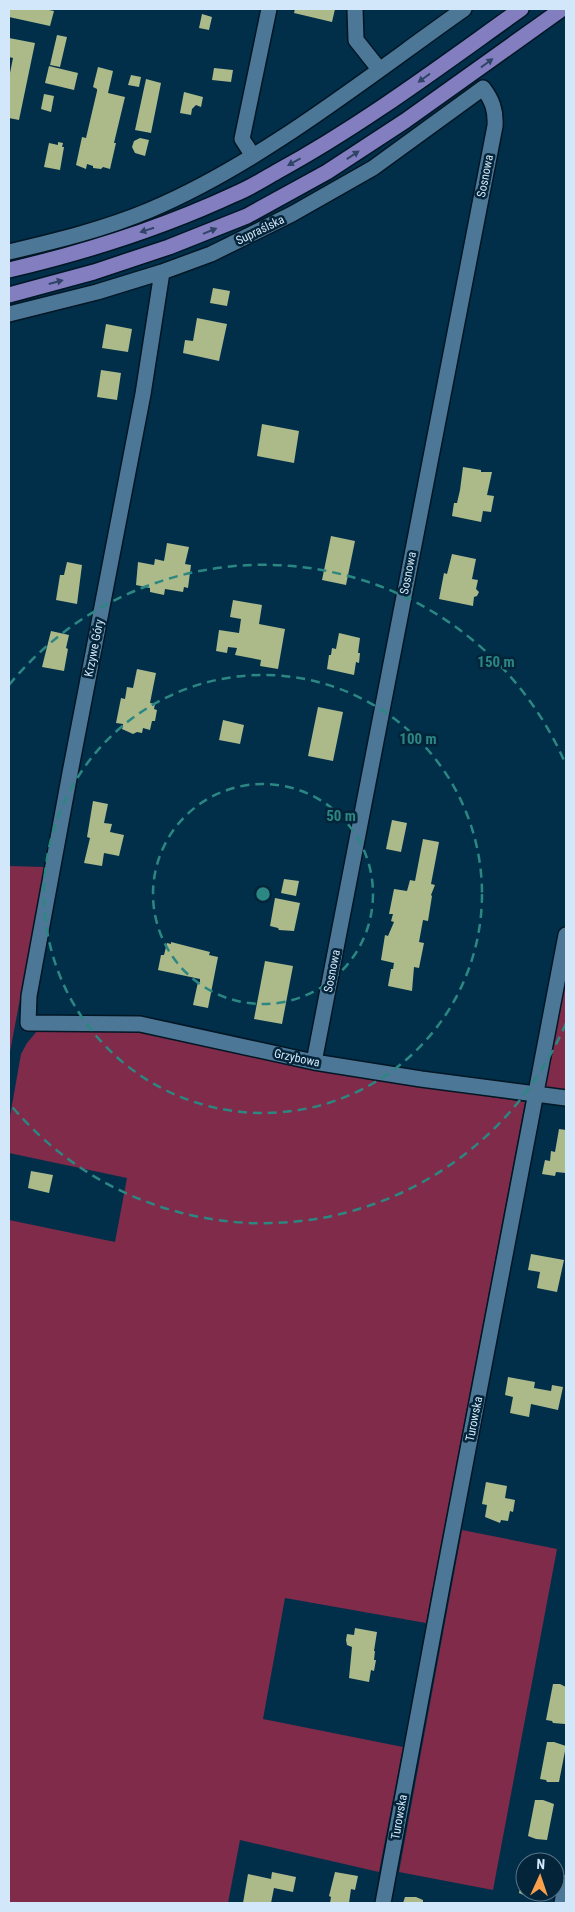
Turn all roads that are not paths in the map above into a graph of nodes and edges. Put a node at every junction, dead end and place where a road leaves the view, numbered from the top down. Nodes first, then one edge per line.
1 (269, 9) edge
2 (355, 9) edge
3 (464, 9) edge
4 (521, 9) edge
5 (562, 9) edge
6 (379, 69) junction
7 (483, 88) joint
8 (253, 156) junction
9 (9, 252) edge
10 (9, 270) edge
11 (162, 272) junction
12 (9, 295) edge
13 (9, 314) edge
14 (566, 935) edge
15 (28, 1023) joint
16 (314, 1062) junction
17 (536, 1094) junction
18 (566, 1098) edge
19 (566, 1882) edge
20 (383, 1903) edge
21 (562, 1903) edge

1 - 8 street
2 - 6 street
3 - 6 street
4 -> 10 main road
12 -> 5 main road
6 - 8 street
7 - 11 street, Supraślska
7 - 16 street, Sosnowa
8 - 9 street
11 - 13 street, Supraślska
11 - 15 street, Krzywe Góry
14 - 17 street, Turowska
15 - 16 street, Grzybowa
16 - 17 street, Grzybowa
17 - 18 street, Grzybowa
17 - 20 street, Turowska
19 - 21 street

